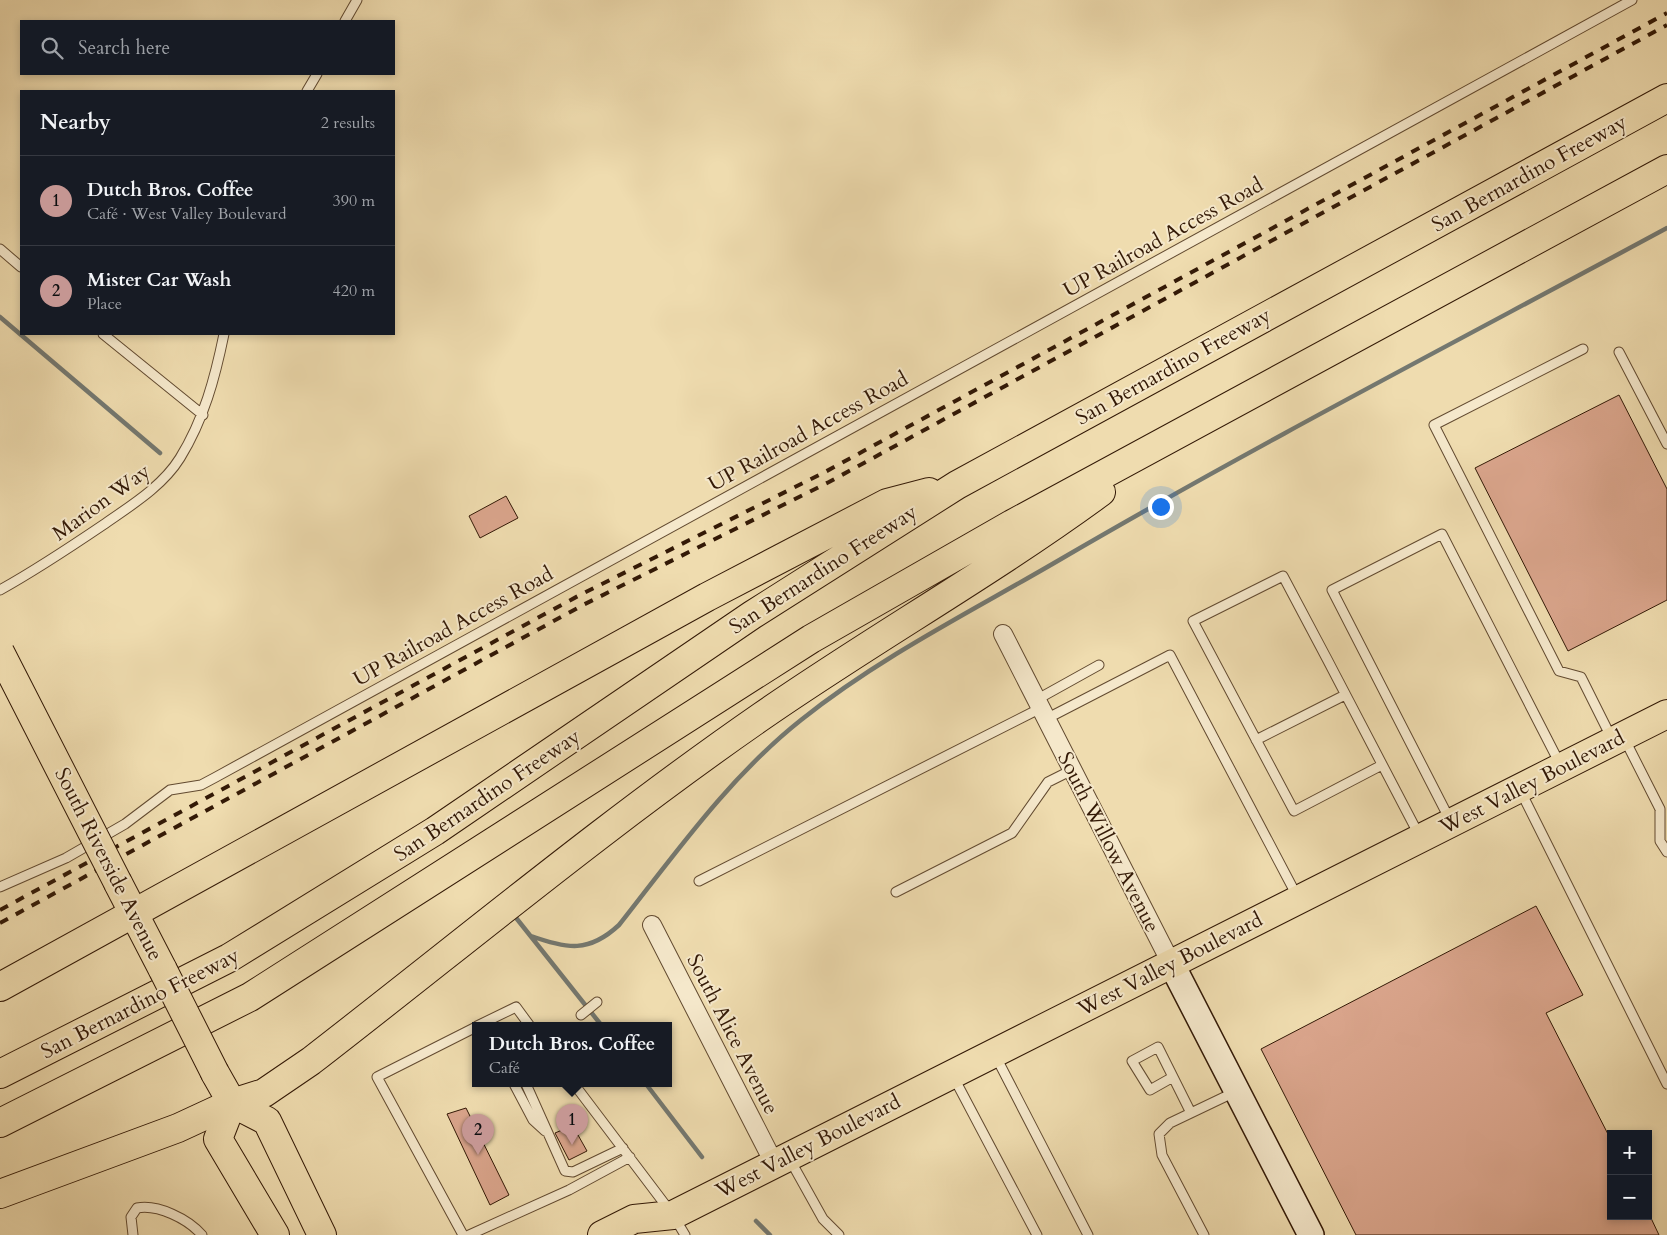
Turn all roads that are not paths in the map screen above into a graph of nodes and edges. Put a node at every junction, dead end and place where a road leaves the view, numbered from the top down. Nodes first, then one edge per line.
1 (357, 0) edge
2 (1632, 0) edge
3 (346, 20) edge
4 (315, 75) edge
5 (308, 90) edge
6 (1667, 98) edge
7 (1667, 169) edge
8 (0, 249) edge
9 (20, 266) edge
10 (104, 335) edge
11 (224, 335) edge
12 (1583, 349) dead end
13 (1619, 352) dead end
14 (203, 415) junction
15 (1183, 432) junction
16 (1667, 444) edge
17 (957, 485) junction
18 (0, 590) edge
19 (1003, 634) dead end
20 (0, 652) edge
21 (1099, 665) dead end
22 (1346, 695) junction
23 (1041, 709) junction
24 (1667, 714) edge
25 (1618, 739) junction
26 (1256, 740) junction
27 (1382, 766) junction
28 (1562, 767) junction
29 (1072, 770) junction
30 (1519, 788) junction
31 (1451, 822) junction
32 (1420, 838) junction
33 (1667, 852) edge
34 (699, 881) dead end
35 (0, 887) edge
36 (896, 892) dead end
37 (1298, 899) junction
38 (652, 925) dead end
39 (140, 926) junction
40 (1170, 963) junction
41 (0, 987) edge
42 (597, 1002) dead end
43 (581, 1015) dead end
44 (487, 1022) edge
45 (527, 1022) edge
46 (472, 1030) edge
47 (993, 1053) junction
48 (0, 1074) edge
49 (952, 1074) junction
50 (1173, 1077) junction
51 (1667, 1084) edge
52 (516, 1087) edge
53 (527, 1087) edge
54 (576, 1087) edge
55 (1237, 1091) junction
56 (232, 1103) junction
57 (1191, 1113) junction
58 (0, 1123) edge
59 (546, 1132) junction
60 (623, 1148) junction
61 (630, 1157) junction
62 (782, 1160) junction
63 (0, 1194) edge
64 (679, 1225) edge
65 (133, 1235) edge
66 (202, 1235) edge
67 (275, 1235) edge
68 (322, 1235) edge
69 (463, 1235) edge
70 (469, 1235) edge
71 (602, 1235) edge
72 (656, 1235) edge
73 (839, 1235) edge
74 (1037, 1235) edge
75 (1088, 1235) edge
76 (1204, 1235) edge
77 (1312, 1235) edge

1 - 3 lane
2 - 35 lane, UP Railroad Access Road
4 - 5 lane
6 - 17 main road, San Bernardino Freeway
7 - 15 main road, San Bernardino Freeway
8 - 9 lane
10 - 14 lane
11 - 14 lane, Marion Way
12 - 25 lane
13 - 16 lane
14 - 18 lane, Marion Way
15 - 56 main road
15 - 58 main road, San Bernardino Freeway
17 - 39 main road
17 - 48 main road, San Bernardino Freeway
19 - 23 street, South Willow Avenue
20 - 39 main road, South Riverside Avenue, bridge
21 - 23 lane
22 - 26 lane
22 - 26 lane
22 - 27 lane
23 - 29 street, South Willow Avenue
23 - 34 lane
23 - 37 lane
24 - 25 main road, West Valley Boulevard
25 - 28 main road, West Valley Boulevard
25 - 33 lane
26 - 27 lane
27 - 32 lane
28 - 30 main road, West Valley Boulevard
28 - 31 lane
29 - 36 lane
29 - 40 street, South Willow Avenue
30 - 31 main road, West Valley Boulevard
30 - 51 lane
31 - 32 main road, West Valley Boulevard
32 - 37 main road, West Valley Boulevard
37 - 40 main road, West Valley Boulevard
38 - 62 street, South Alice Avenue
39 - 41 main road
39 - 56 main road, South Riverside Avenue, bridge
40 - 47 main road, West Valley Boulevard
40 - 55 street, South Willow Avenue
42 - 43 lane
44 - 45 lane
46 - 69 lane
47 - 49 main road, West Valley Boulevard
47 - 75 lane
49 - 62 main road, West Valley Boulevard
49 - 74 lane
50 - 50 lane
50 - 57 lane
52 - 59 lane
53 - 59 lane
54 - 60 lane
55 - 57 lane
55 - 77 street, South Willow Avenue
56 - 63 main road
56 - 67 main road
56 - 68 main road
57 - 76 lane
59 - 60 lane
60 - 61 lane
61 - 64 lane
61 - 70 lane
62 - 64 main road, West Valley Boulevard
62 - 73 lane
64 - 71 main road, West Valley Boulevard
64 - 72 main road, West Valley Boulevard
65 - 66 lane

